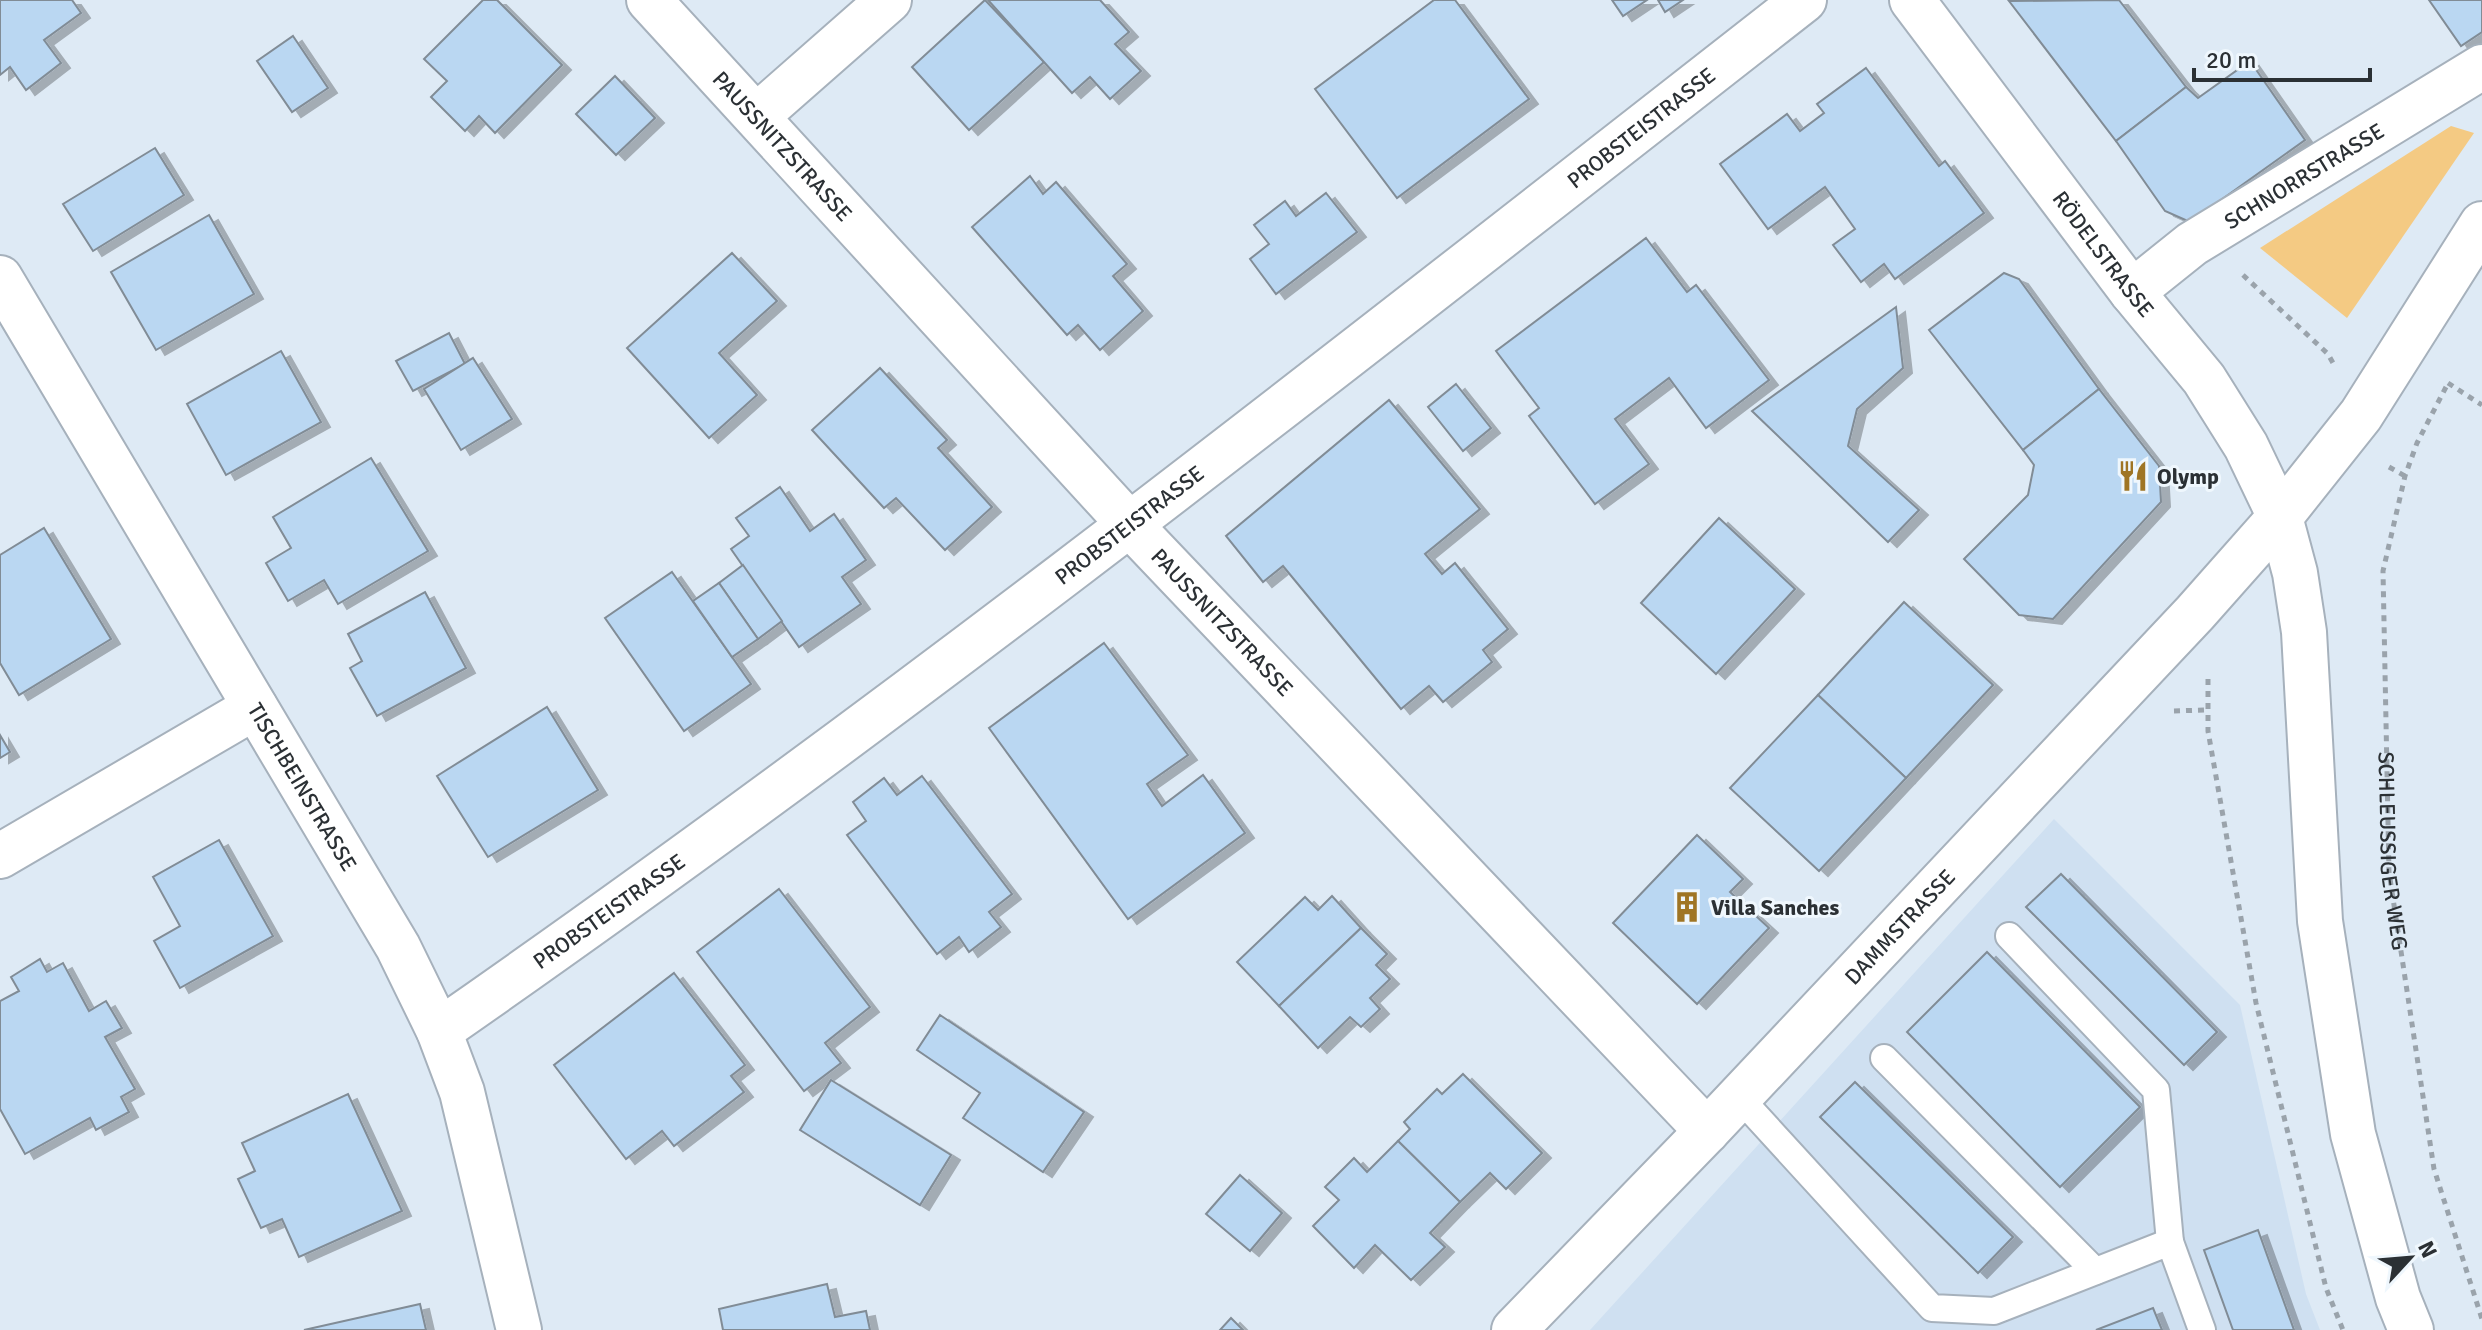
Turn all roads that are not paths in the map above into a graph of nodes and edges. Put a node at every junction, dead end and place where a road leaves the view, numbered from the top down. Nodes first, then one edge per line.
1 (649, 0) edge
2 (889, 0) edge
3 (1804, 0) edge
4 (1912, 0) edge
5 (2482, 67) edge
6 (757, 116) junction
7 (2482, 224) edge
8 (0, 278) edge
9 (2132, 292) junction
10 (2280, 517) junction
11 (1131, 526) junction
12 (255, 707) junction
13 (0, 856) edge
14 (2009, 936) dead end
15 (439, 1031) junction
16 (1884, 1058) dead end
17 (1739, 1097) junction
18 (1707, 1131) junction
19 (2170, 1242) junction
20 (2095, 1271) junction
21 (519, 1330) edge
22 (1514, 1330) edge
23 (2202, 1330) edge
24 (2411, 1330) edge

1 - 6 street, PAUSSNITZSTRASSE
2 - 6 street
3 - 11 street, PROBSTEISTRASSE
4 - 9 street, RÖDELSTRASSE
5 - 9 street, SCHNORRSTRASSE
6 - 11 street, PAUSSNITZSTRASSE
7 - 10 street
8 - 12 street, TISCHBEINSTRASSE
9 - 10 street, RÖDELSTRASSE
10 - 17 street, DAMMSTRASSE
10 - 24 street
11 - 15 street, PROBSTEISTRASSE
11 - 18 street, PAUSSNITZSTRASSE
12 - 13 street
12 - 15 street, TISCHBEINSTRASSE
14 - 19 lane
15 - 21 street, TISCHBEINSTRASSE
16 - 20 lane
17 - 18 street, DAMMSTRASSE
17 - 20 lane
18 - 22 street, DAMMSTRASSE
19 - 20 lane
19 - 23 lane

